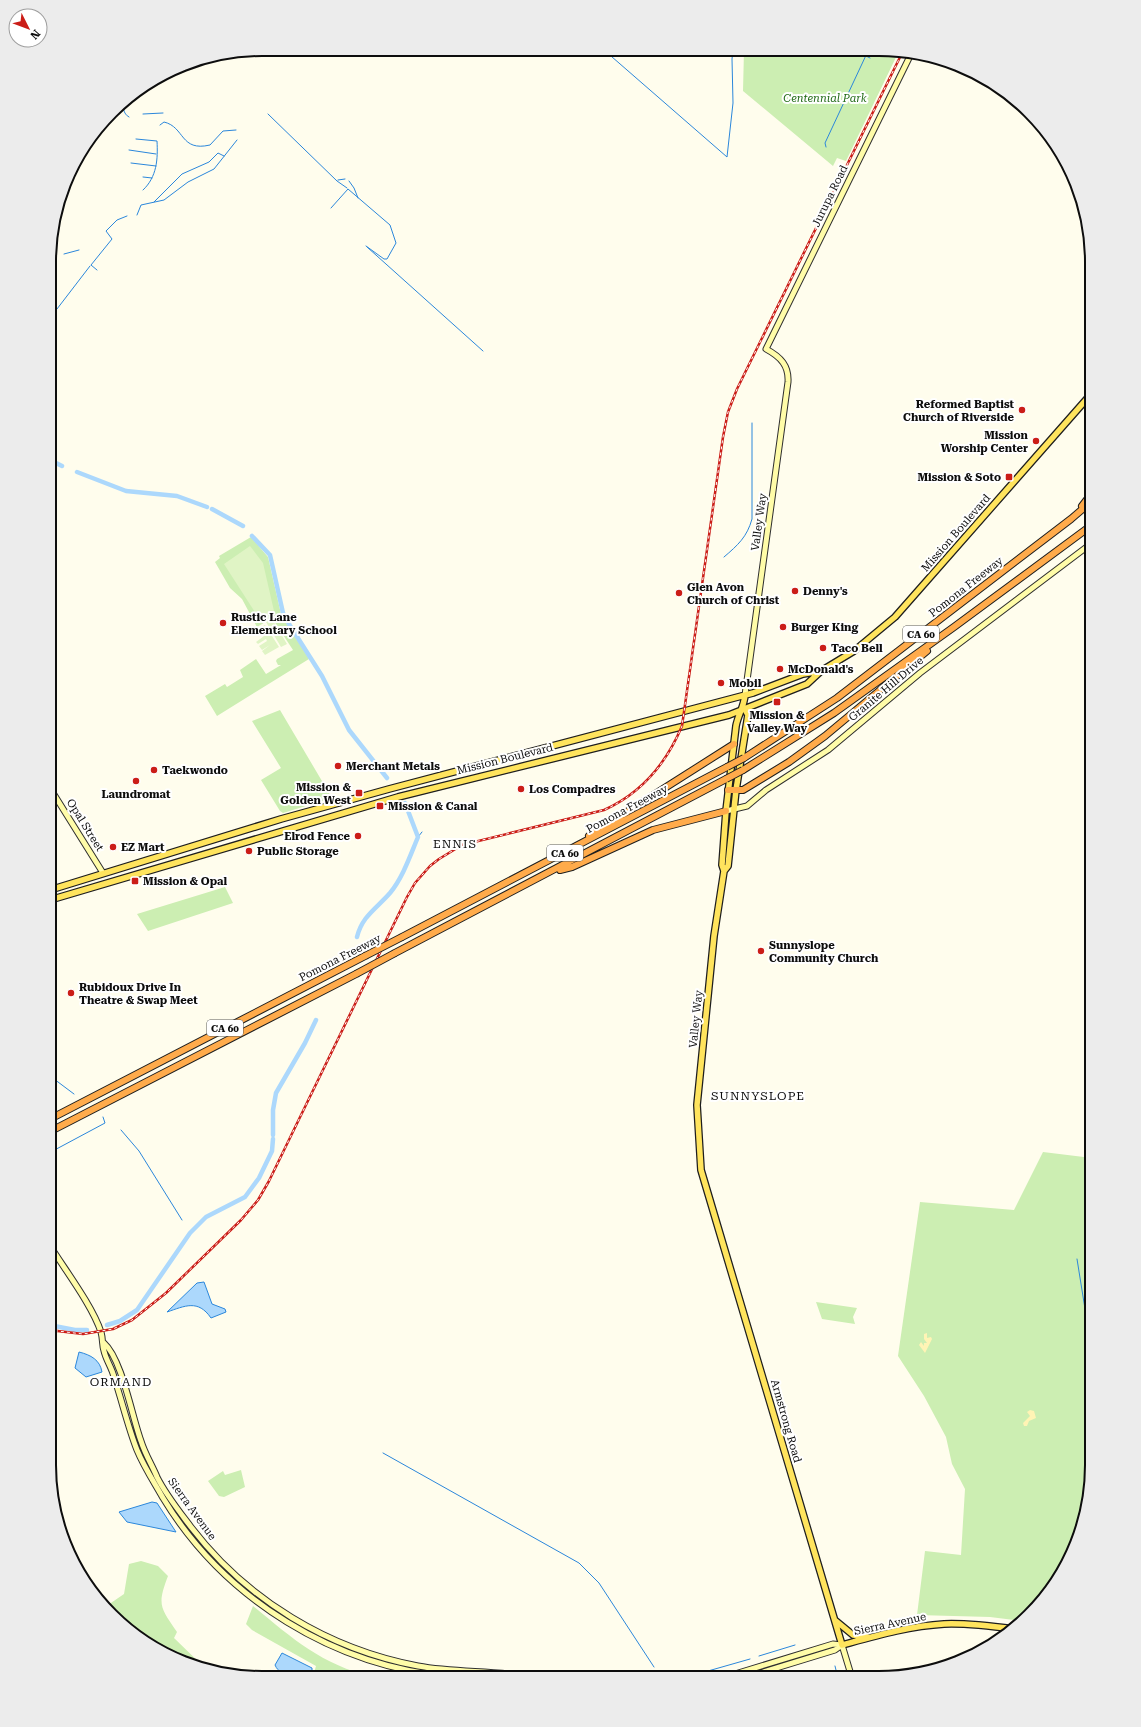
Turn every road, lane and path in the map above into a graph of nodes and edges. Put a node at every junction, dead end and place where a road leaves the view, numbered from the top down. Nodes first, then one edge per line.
1 (909, 58) edge
2 (766, 349) joint
3 (1085, 401) edge
4 (1085, 502) edge
5 (1085, 507) edge
6 (1071, 519) junction
7 (1085, 530) edge
8 (1085, 547) edge
9 (954, 627) junction
10 (821, 671) junction
11 (745, 695) junction
12 (744, 708) junction
13 (734, 744) junction
14 (396, 787) junction
15 (728, 790) junction
16 (736, 790) junction
17 (398, 797) junction
18 (56, 798) edge
19 (734, 810) junction
20 (726, 811) junction
21 (549, 861) junction
22 (724, 871) junction
23 (550, 872) junction
24 (103, 873) junction
25 (56, 888) edge
26 (56, 898) edge
27 (56, 1116) edge
28 (56, 1129) edge
29 (701, 1170) joint
30 (56, 1255) edge
31 (104, 1343) junction
32 (835, 1619) junction
33 (1004, 1628) edge
34 (870, 1637) junction
35 (842, 1645) junction
36 (410, 1671) edge
37 (466, 1671) edge
38 (745, 1671) edge
39 (766, 1671) edge
40 (850, 1671) edge

1 - 2 main road, Jurupa Road
2 - 11 main road, Valley Way
3 - 10 main road, Mission Boulevard
4 - 6 highway
5 - 6 highway, Pomona Freeway / CA 60
6 - 21 highway, Pomona Freeway / CA 60, bridge
7 - 9 highway, Pomona Freeway / CA 60
8 - 19 main road, Granite Hill Drive
9 - 16 highway
9 - 23 highway, Pomona Freeway / CA 60, bridge
10 - 11 main road, Mission Boulevard
10 - 12 main road, Mission Boulevard
11 - 12 main road, Valley Way
11 - 14 main road, Mission Boulevard
12 - 13 main road, Valley Way
12 - 16 main road, Valley Way
12 - 17 main road, Mission Boulevard
13 - 15 main road, Valley Way
13 - 21 highway
14 - 17 main road
14 - 24 main road, Mission Boulevard
15 - 16 highway
15 - 20 main road, Valley Way
16 - 19 main road, Valley Way
17 - 26 main road, Mission Boulevard
18 - 24 main road, Opal Street
19 - 20 main road, Granite Hill Drive
19 - 22 main road, Valley Way
20 - 22 main road, Valley Way
20 - 23 highway
21 - 27 highway, Pomona Freeway / CA 60, bridge
22 - 29 main road, Valley Way
23 - 28 highway, Pomona Freeway / CA 60, bridge
24 - 25 main road, Mission Boulevard
29 - 32 main road, Armstrong Road
30 - 31 main road
31 - 36 main road, Sierra Avenue
31 - 37 main road, Sierra Avenue
32 - 34 main road
32 - 35 main road, Armstrong Road
33 - 34 main road, Sierra Avenue
34 - 35 main road, Sierra Avenue
35 - 38 main road, Sierra Avenue
35 - 39 main road, Sierra Avenue
35 - 40 main road, Armstrong Road

